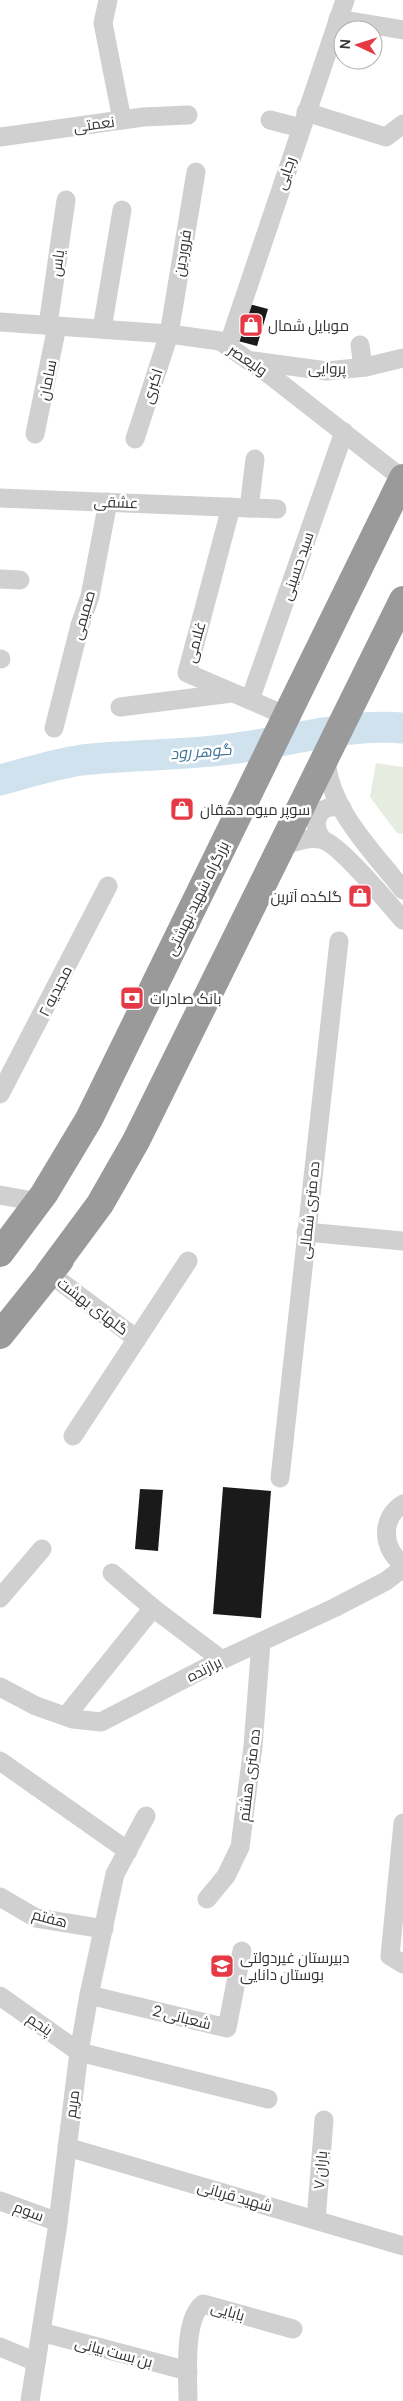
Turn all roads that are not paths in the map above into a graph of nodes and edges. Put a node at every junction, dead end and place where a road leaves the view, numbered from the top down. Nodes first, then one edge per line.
1 (108, 0) edge
2 (345, 0) edge
3 (338, 19) junction
4 (403, 30) edge
5 (188, 115) dead end
6 (122, 120) junction
7 (270, 120) dead end
8 (303, 120) junction
9 (403, 124) edge
10 (0, 137) edge
11 (196, 172) dead end
12 (66, 200) dead end
13 (122, 210) dead end
14 (0, 322) edge
15 (52, 326) junction
16 (102, 329) junction
17 (169, 334) junction
18 (360, 345) dead end
19 (228, 346) junction
20 (403, 358) edge
21 (250, 361) junction
22 (364, 367) junction
23 (344, 432) junction
24 (35, 434) dead end
25 (135, 439) dead end
26 (255, 459) dead end
27 (403, 478) edge
28 (0, 498) edge
29 (108, 502) junction
30 (240, 507) junction
31 (277, 509) dead end
32 (0, 579) edge
33 (20, 580) dead end
34 (403, 600) edge
35 (242, 696) junction
36 (120, 707) dead end
37 (284, 709) junction
38 (54, 728) dead end
39 (326, 757) junction
40 (338, 800) junction
41 (322, 838) junction
42 (282, 846) junction
43 (108, 886) dead end
44 (403, 890) edge
45 (403, 920) edge
46 (339, 941) dead end
47 (0, 1094) edge
48 (0, 1195) edge
49 (39, 1202) junction
50 (306, 1232) junction
51 (403, 1241) edge
52 (0, 1253) edge
53 (188, 1261) dead end
54 (54, 1267) junction
55 (0, 1335) edge
56 (137, 1339) junction
57 (73, 1436) dead end
58 (280, 1478) dead end
59 (403, 1504) edge
60 (42, 1549) dead end
61 (403, 1564) edge
62 (403, 1568) edge
63 (112, 1573) dead end
64 (0, 1598) edge
65 (153, 1608) junction
66 (261, 1642) junction
67 (222, 1660) junction
68 (0, 1687) edge
69 (66, 1716) junction
70 (0, 1760) edge
71 (146, 1816) dead end
72 (403, 1823) edge
73 (128, 1851) junction
74 (0, 1897) edge
75 (207, 1899) dead end
76 (104, 1929) junction
77 (242, 1951) dead end
78 (403, 1964) edge
79 (89, 1995) junction
80 (1, 2000) edge
81 (79, 2052) junction
82 (268, 2100) dead end
83 (324, 2120) dead end
84 (67, 2147) junction
85 (0, 2201) edge
86 (316, 2220) junction
87 (58, 2222) junction
88 (403, 2246) edge
89 (293, 2330) dead end
90 (41, 2332) junction
91 (0, 2347) edge
92 (36, 2362) junction
93 (188, 2372) junction
94 (30, 2401) edge
95 (188, 2401) edge

1 - 6 street
2 - 3 street, رجایی
3 - 4 street
3 - 8 street, رجایی
5 - 6 street, نعمتی
6 - 10 street, نعمتی
7 - 8 street
8 - 9 street
8 - 19 street, رجایی
11 - 17 street, فروردین
12 - 15 street, یاس
13 - 16 street
14 - 15 street, ولیعصر
15 - 16 street, ولیعصر
15 - 24 street, سامان
16 - 17 street, ولیعصر
17 - 19 street, ولیعصر
17 - 25 street, اکبری
18 - 22 street
19 - 21 street, ولیعصر
20 - 22 street, پروایی
21 - 22 street, پروایی
21 - 23 street, ولیعصر
23 - 27 street, ولیعصر
23 - 35 street, سید حسینی
26 - 30 street
27 - 37 highway, بزرگراه شهید بهشتی
28 - 29 street, عشقی
29 - 30 street, عشقی
29 - 38 street, صمیمی
30 - 31 street, عشقی
30 - 35 street, غلامی
32 - 33 street
34 - 39 highway
35 - 36 street
35 - 37 street, غلامی
37 - 49 highway, بزرگراه شهید بهشتی
39 - 40 street
39 - 42 highway
40 - 41 street
40 - 44 street
41 - 42 street
41 - 45 street
42 - 54 highway
43 - 47 street, مجیدیه ۲
46 - 50 street, ده متری شمالی
48 - 49 street
49 - 52 highway, بزرگراه شهید بهشتی
50 - 51 street
50 - 58 street, ده متری شمالی
53 - 56 street
54 - 55 highway
54 - 56 street, گلهای بهشت
56 - 57 street
59 - 61 street
60 - 64 street
62 - 66 street, برازنده
63 - 65 street
65 - 67 street
65 - 69 street
66 - 67 street, برازنده
66 - 75 street, ده متری هشتم
67 - 69 street, برازنده
68 - 69 street, برازنده
70 - 73 street
71 - 73 street, مریم
72 - 78 street
73 - 76 street, مریم
74 - 76 street, هفتم
76 - 79 street, مریم
77 - 79 street, شعبانی 2
79 - 81 street, مریم
80 - 81 street, پنجم
81 - 82 street
81 - 84 street, مریم
83 - 86 street, باران ۷
84 - 86 street, شهید قربانی
84 - 87 street, مریم
85 - 87 street, سوم
86 - 88 street, شهید قربانی
87 - 90 street, مریم
89 - 93 street, بابایی
90 - 92 street, مریم
90 - 93 street, بن بست بیانی
91 - 92 street
92 - 94 street, مریم
93 - 95 street, بابایی

